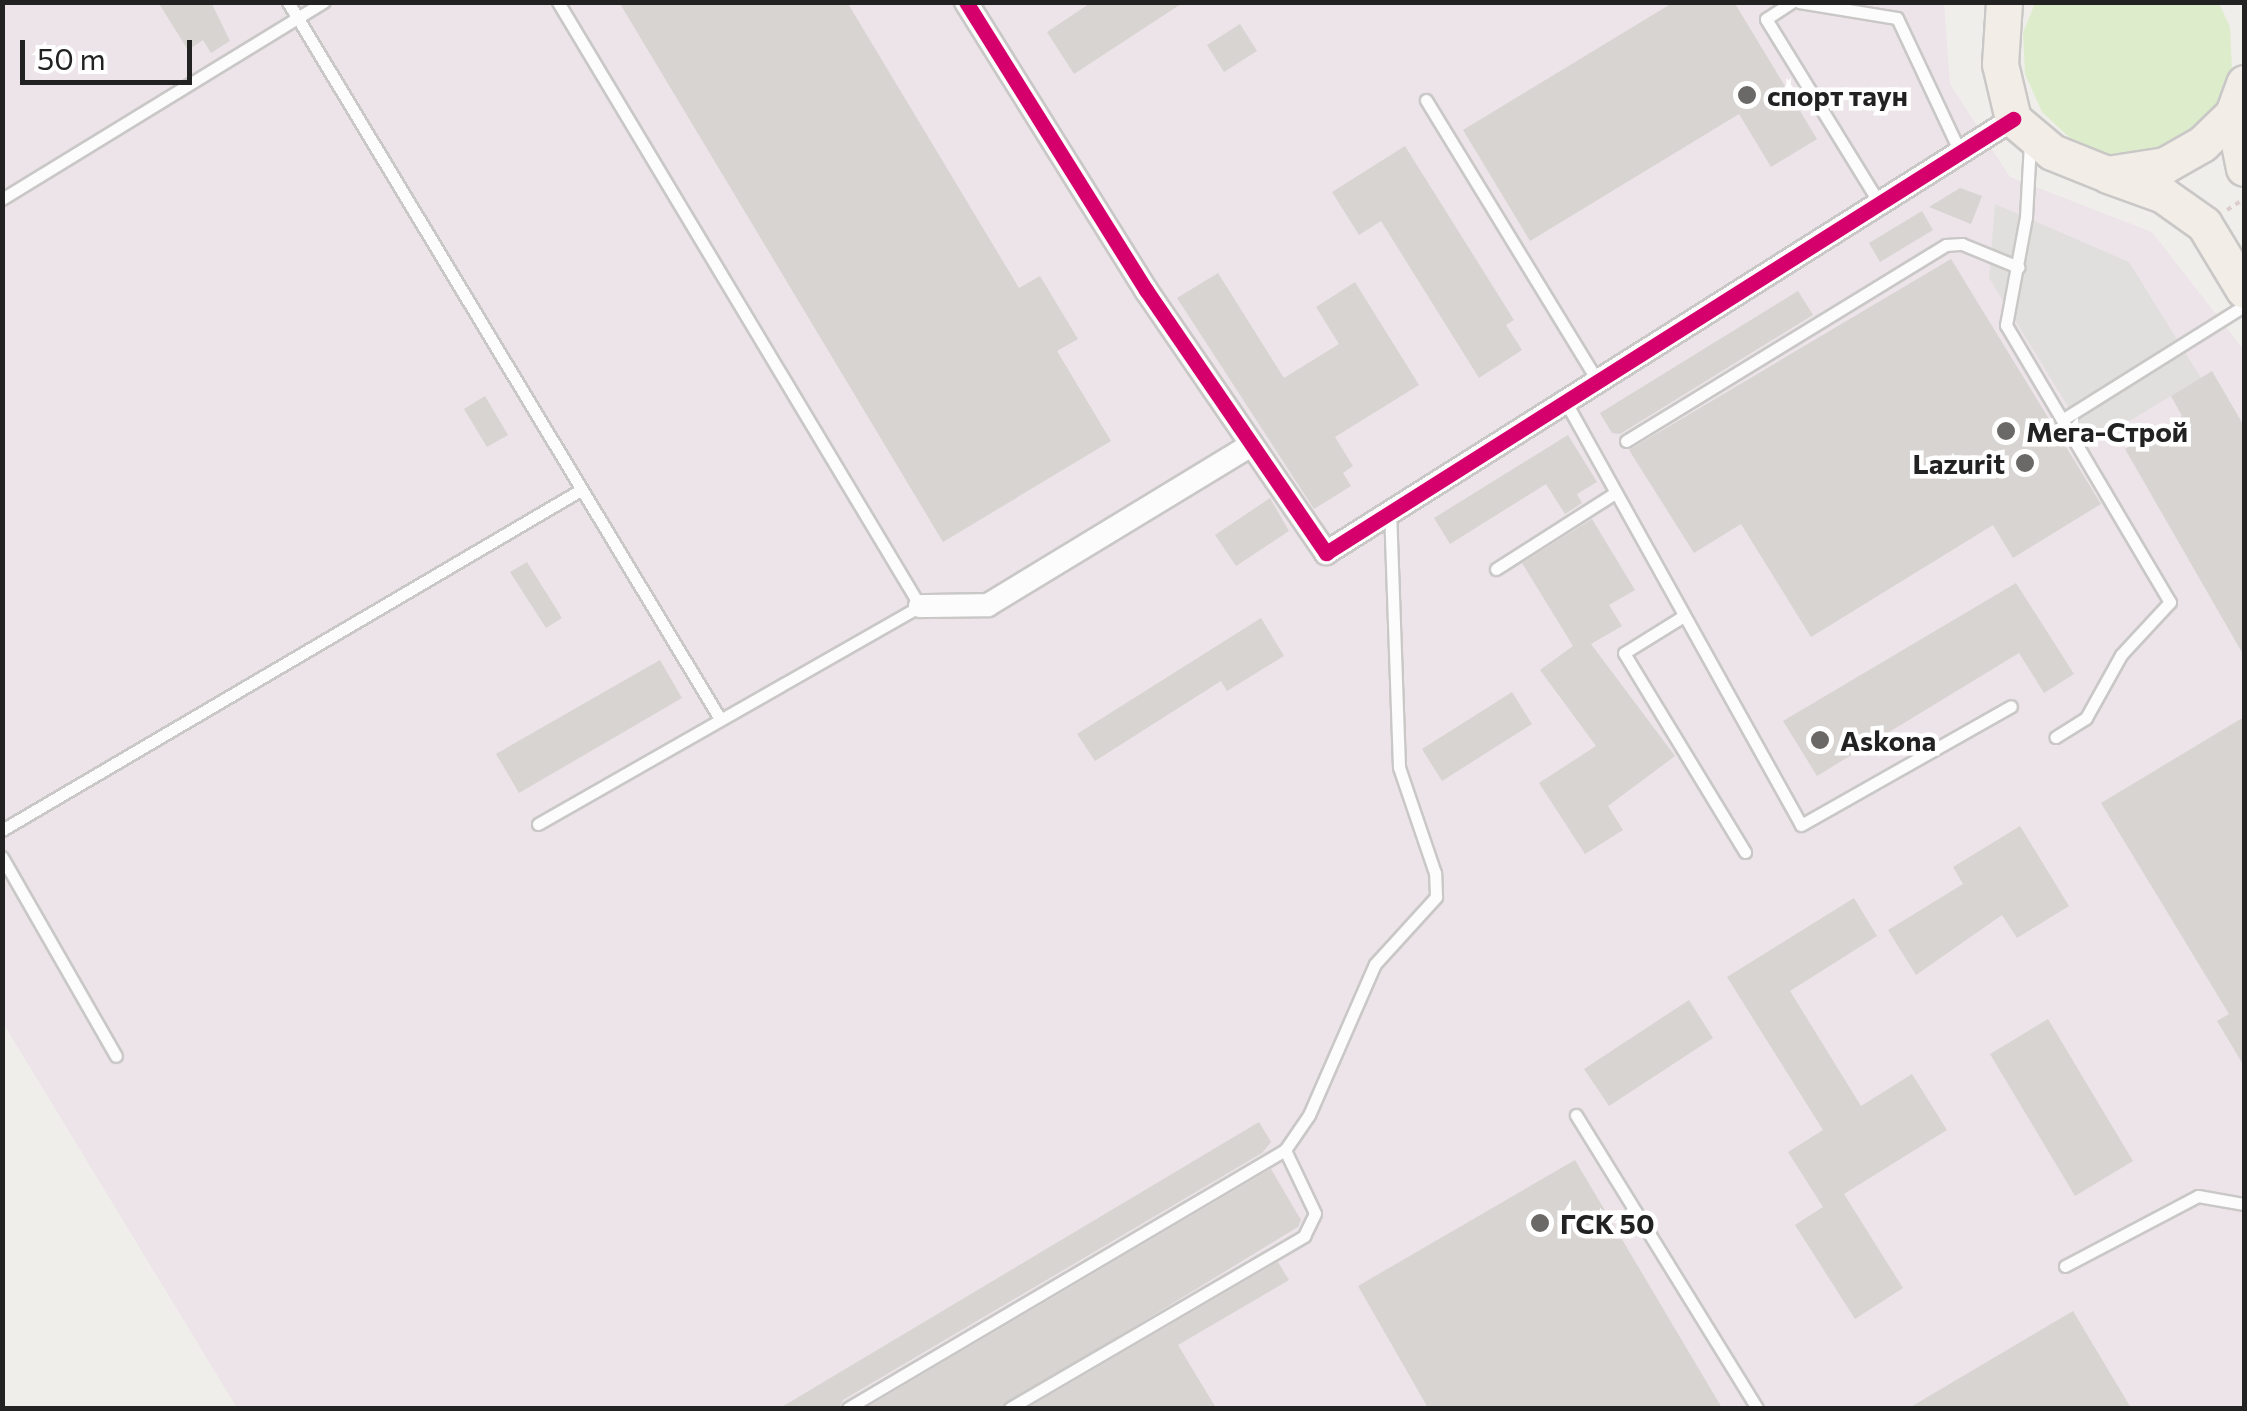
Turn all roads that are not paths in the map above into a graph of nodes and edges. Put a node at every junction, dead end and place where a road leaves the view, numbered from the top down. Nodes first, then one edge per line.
1 (288, 2) edge
2 (322, 2) edge
3 (558, 2) edge
4 (966, 2) edge
5 (1795, 2) edge
6 (2004, 2) edge
7 (296, 18) junction
8 (2239, 98) edge
9 (1426, 100) dead end
10 (2022, 126) junction
11 (1960, 152) junction
12 (2244, 168) edge
13 (2107, 174) junction
14 (2, 199) edge
15 (1879, 202) junction
16 (2018, 267) junction
17 (2244, 290) edge
18 (2244, 306) edge
19 (1596, 378) junction
20 (1564, 399) junction
21 (2062, 420) junction
22 (1626, 441) dead end
23 (1251, 445) junction
24 (579, 491) junction
25 (1615, 493) junction
26 (1390, 512) junction
27 (1496, 569) dead end
28 (920, 606) junction
29 (1682, 616) junction
30 (2011, 706) dead end
31 (719, 717) junction
32 (2055, 737) dead end
33 (538, 824) dead end
34 (2, 830) edge
35 (1744, 852) dead end
36 (2, 858) edge
37 (116, 1056) dead end
38 (1576, 1116) dead end
39 (1285, 1150) junction
40 (2244, 1204) edge
41 (2065, 1266) dead end
42 (848, 1408) edge
43 (1010, 1408) edge
44 (1757, 1408) edge

1 - 7 lane
2 - 7 lane
3 - 28 lane
4 - 23 street
5 - 11 lane
5 - 15 lane
6 - 10 main road
7 - 14 lane
7 - 24 lane
8 - 12 main road
8 - 13 main road
9 - 19 lane
10 - 11 street
10 - 13 main road
10 - 16 lane
11 - 15 street
13 - 17 main road
15 - 19 street
16 - 21 lane
16 - 22 lane
18 - 21 lane
19 - 20 street
20 - 25 lane
20 - 26 street
21 - 32 lane
23 - 26 street
23 - 28 street
24 - 31 lane
24 - 34 lane
25 - 27 lane
25 - 29 lane
26 - 39 lane
28 - 31 lane
29 - 30 lane
29 - 35 lane
31 - 33 lane
36 - 37 lane
38 - 44 lane
39 - 42 lane
39 - 43 lane
40 - 41 lane

